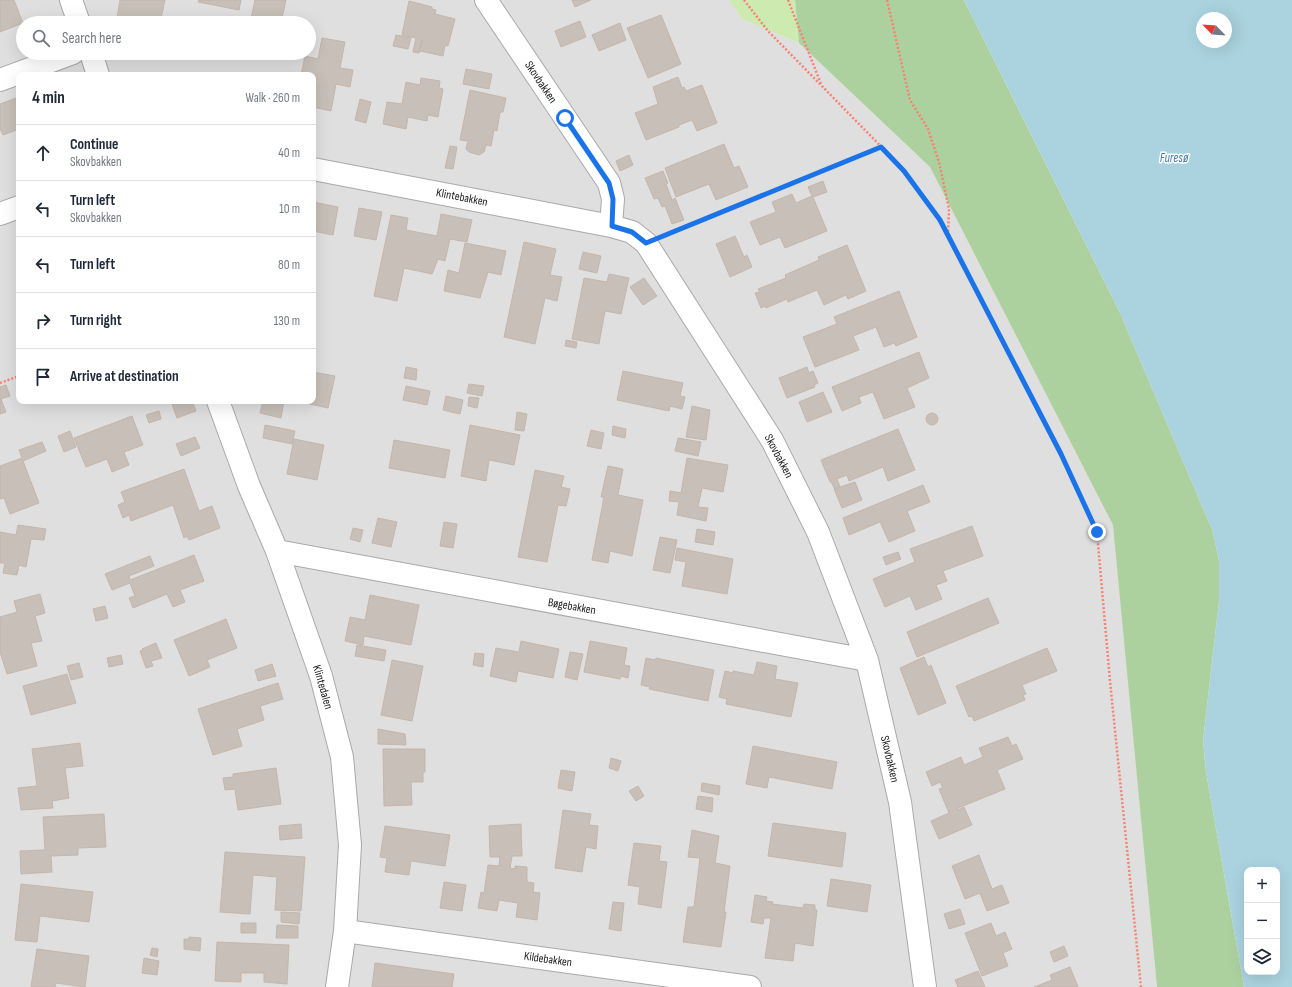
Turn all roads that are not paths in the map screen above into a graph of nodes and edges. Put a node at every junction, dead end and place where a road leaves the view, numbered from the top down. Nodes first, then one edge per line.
1 (71, 0) edge
2 (486, 0) edge
3 (77, 16) edge
4 (54, 60) edge
5 (93, 60) edge
6 (22, 72) edge
7 (97, 72) edge
8 (16, 74) edge
9 (0, 80) edge
10 (316, 170) edge
11 (16, 208) edge
12 (0, 214) edge
13 (612, 226) junction
14 (219, 404) edge
15 (277, 552) junction
16 (867, 660) junction
17 (345, 931) junction
18 (337, 987) edge
19 (750, 987) edge
20 (925, 987) edge

1 - 3 street
2 - 13 street, Skovbakken
4 - 6 street
5 - 7 street
8 - 9 street
10 - 13 street, Klintebakken
11 - 12 street
13 - 16 street, Skovbakken
14 - 15 street, Klintedalen
15 - 16 street, Bøgebakken
15 - 17 street, Klintedalen
16 - 20 street, Skovbakken
17 - 18 street, Klintedalen
17 - 19 street, Kildebakken

